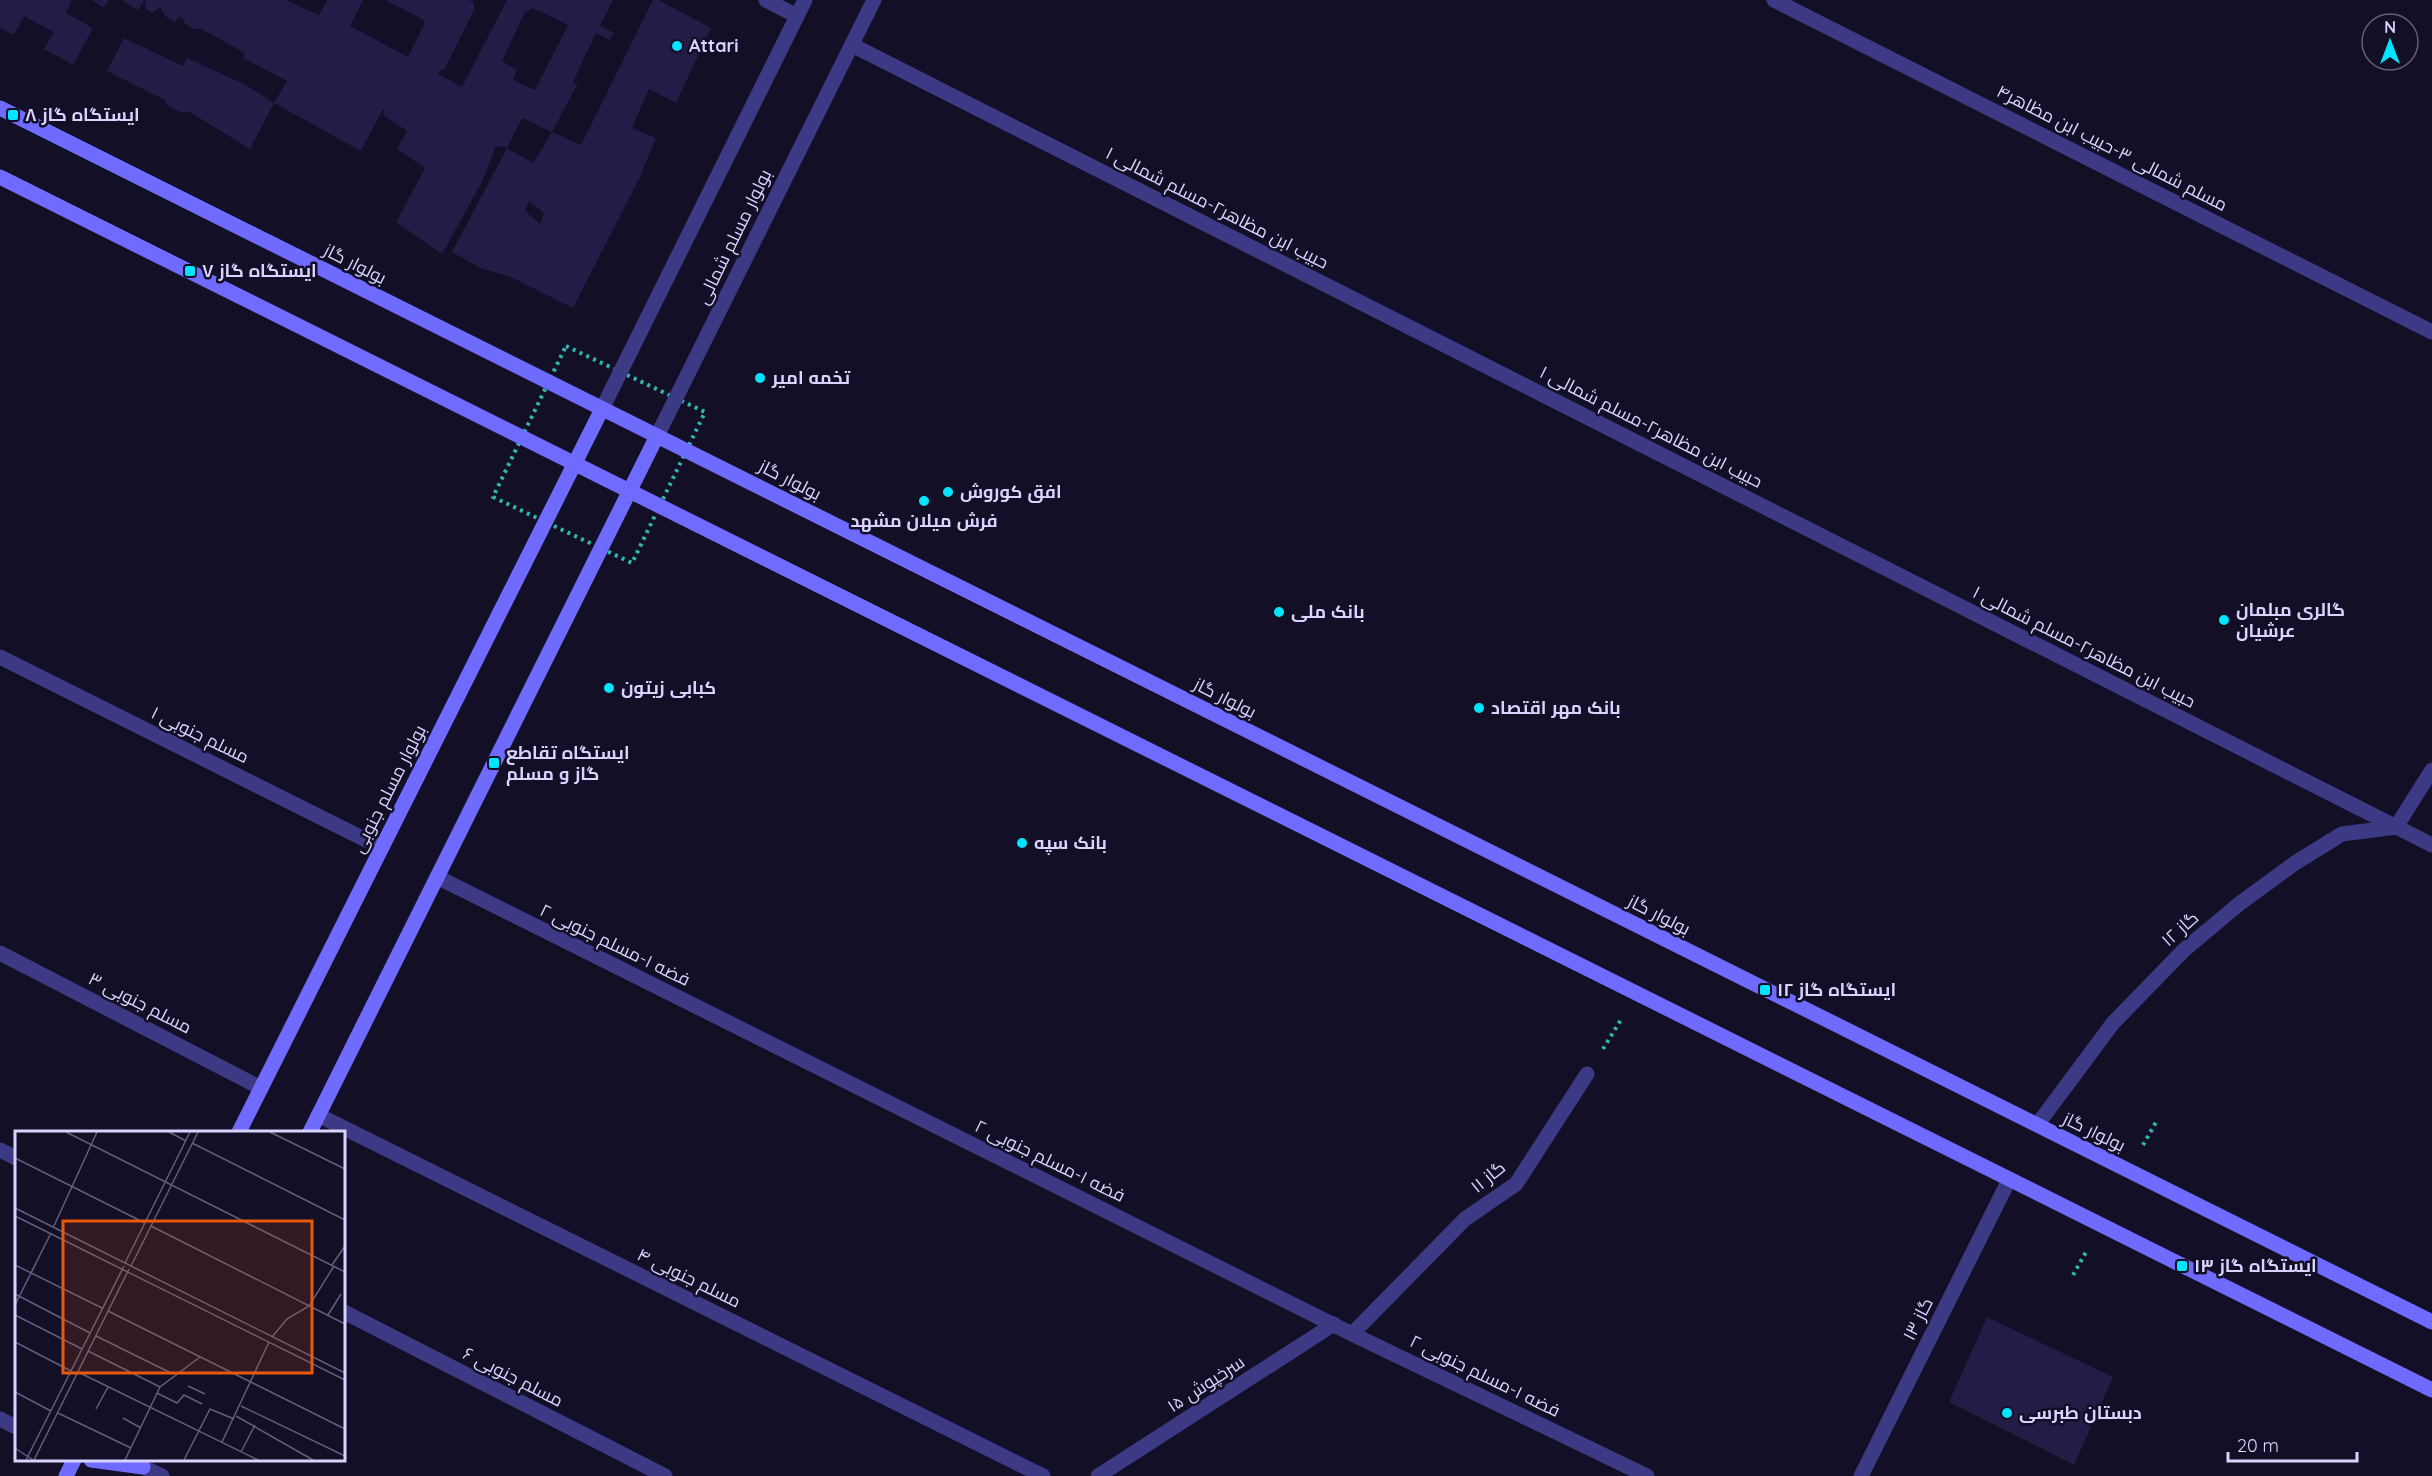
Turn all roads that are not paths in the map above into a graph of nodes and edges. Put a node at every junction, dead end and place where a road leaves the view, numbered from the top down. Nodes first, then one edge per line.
1 (766, 0) edge
2 (805, 0) edge
3 (874, 0) edge
4 (1774, 0) edge
5 (797, 16) junction
6 (852, 45) junction
7 (0, 108) edge
8 (0, 177) edge
9 (2432, 332) edge
10 (602, 409) junction
11 (657, 436) junction
12 (575, 464) junction
13 (629, 491) junction
14 (0, 657) edge
15 (2432, 770) edge
16 (2396, 827) junction
17 (2432, 845) edge
18 (382, 848) junction
19 (437, 877) junction
20 (0, 953) edge
21 (1587, 1074) road end
22 (261, 1088) junction
23 (318, 1115) junction
24 (2037, 1125) junction
25 (240, 1131) edge
26 (310, 1131) edge
27 (0, 1150) edge
28 (15, 1158) edge
29 (2009, 1180) junction
30 (345, 1313) edge
31 (2432, 1322) edge
32 (1334, 1324) junction
33 (1352, 1334) junction
34 (2432, 1390) edge
35 (0, 1419) edge
36 (15, 1426) edge
37 (74, 1461) edge
38 (98, 1461) edge
39 (142, 1467) edge
40 (66, 1476) edge
41 (162, 1476) edge
42 (665, 1476) edge
43 (1043, 1476) edge
44 (1098, 1476) edge
45 (1647, 1476) edge
46 (1861, 1476) edge

1 - 5 street
2 - 5 street
3 - 6 street, بولوار مسلم شمالی
4 - 9 street, مسلم شمالی ۳-حبیب ابن مظاهر۴
5 - 10 street
6 - 11 street, بولوار مسلم شمالی
6 - 16 street, حبیب ابن مظاهر۲-مسلم شمالی ۱
7 - 10 main road, بولوار گاز
8 - 12 main road
10 - 11 main road, بولوار گاز
10 - 12 main road
11 - 13 main road, بولوار مسلم شمالی
11 - 24 main road, بولوار گاز
12 - 13 main road
12 - 18 main road, بولوار مسلم جنوبی
13 - 19 main road
13 - 29 main road
14 - 18 street, ۱ مسلم جنوبی
15 - 16 street
16 - 17 street, حبیب ابن مظاهر۲-مسلم شمالی ۱
16 - 24 street, گاز ۱۲
18 - 22 main road, بولوار مسلم جنوبی
19 - 23 main road
19 - 32 street, فضه ۱-مسلم جنوبی ۲
20 - 22 street, مسلم جنوبی ۳
21 - 33 street, گاز ۱۱
22 - 25 main road, بولوار مسلم جنوبی
23 - 26 main road
23 - 43 street, مسلم جنوبی ۴
24 - 31 main road, بولوار گاز
27 - 28 street
29 - 34 main road
29 - 46 street, گاز ۱۳
30 - 42 street, مسلم جنوبی ۶
32 - 33 street, فضه ۱-مسلم جنوبی ۲
32 - 44 street, سرخپوش ۱۵
33 - 45 street, فضه ۱-مسلم جنوبی ۲
35 - 36 street
37 - 40 main road
38 - 39 main road
39 - 41 street

